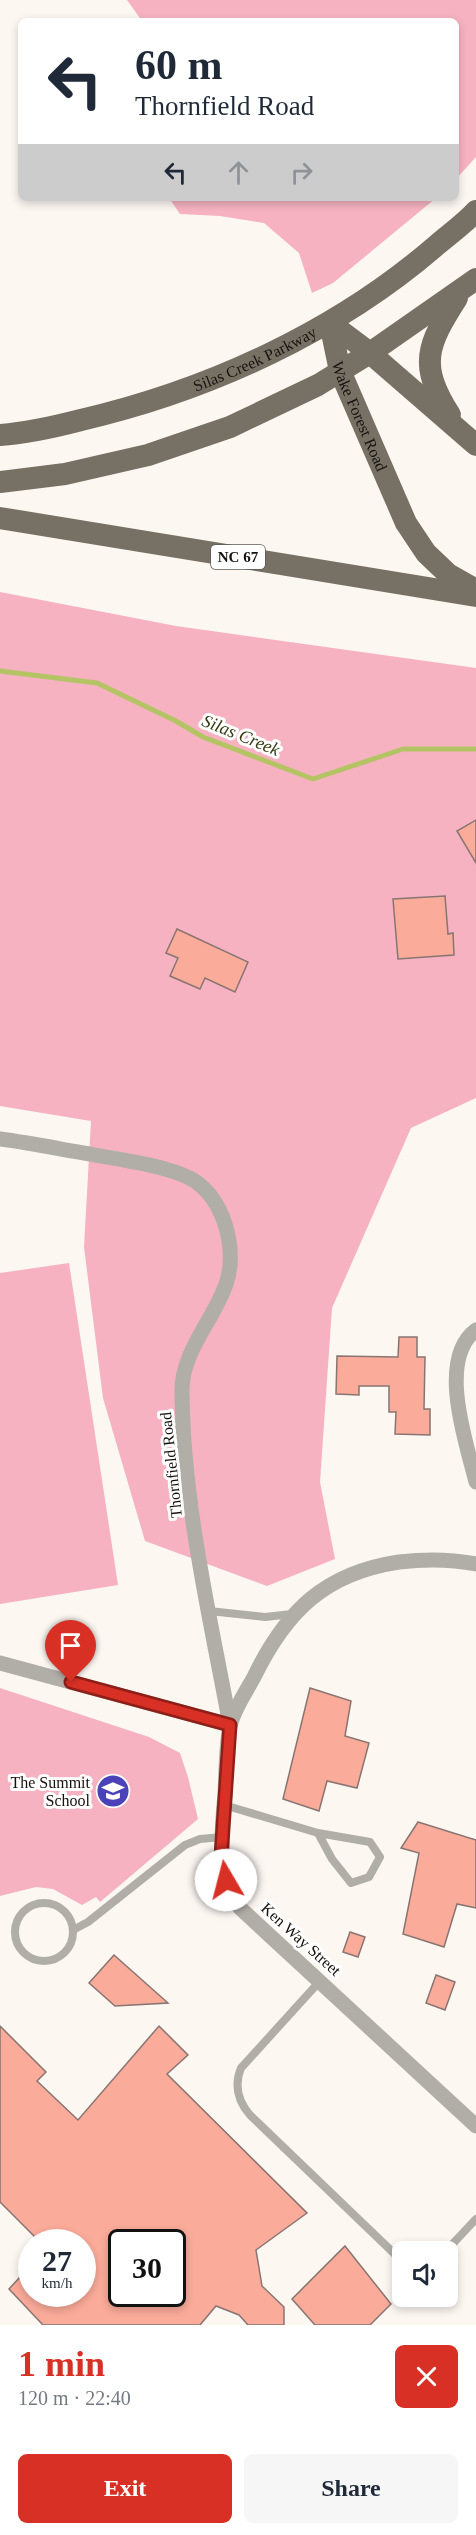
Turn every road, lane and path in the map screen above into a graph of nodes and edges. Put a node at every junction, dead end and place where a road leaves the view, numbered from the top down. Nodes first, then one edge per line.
1 (476, 211) edge
2 (469, 284) edge
3 (330, 323) junction
4 (370, 353) junction
5 (340, 371) junction
6 (0, 435) edge
7 (468, 438) edge
8 (0, 482) edge
9 (0, 518) edge
10 (476, 590) edge
11 (476, 596) edge
12 (0, 1139) edge
13 (476, 1330) edge
14 (476, 1482) edge
15 (476, 1564) edge
16 (209, 1611) junction
17 (294, 1613) junction
18 (0, 1663) edge
19 (230, 1725) junction
20 (224, 1805) junction
21 (318, 1833) junction
22 (222, 1837) junction
23 (73, 1930) junction
24 (321, 1980) junction
25 (476, 2126) edge
26 (476, 2219) edge
27 (455, 2241) edge
28 (392, 2251) edge

1 - 3 main road, Silas Creek Parkway
2 - 4 main road
2 - 7 main road
3 - 4 main road, Wake Forest Road
3 - 5 main road, Wake Forest Road
3 - 6 main road, Silas Creek Parkway
4 - 5 main road
4 - 7 main road, Wake Forest Road
5 - 8 main road
5 - 10 main road, Wake Forest Road
9 - 11 main road, NC 67
12 - 16 street, Thornfield Road
13 - 14 street
15 - 17 street, Ken Way Street
16 - 17 lane
16 - 19 street, Thornfield Road
17 - 19 street, Ken Way Street
18 - 19 street
19 - 20 street, Ken Way Street
20 - 21 lane
20 - 22 street, Ken Way Street
21 - 21 lane
22 - 23 lane
22 - 24 street, Ken Way Street
23 - 23 lane
24 - 25 street, Ken Way Street
24 - 28 lane
26 - 27 lane

